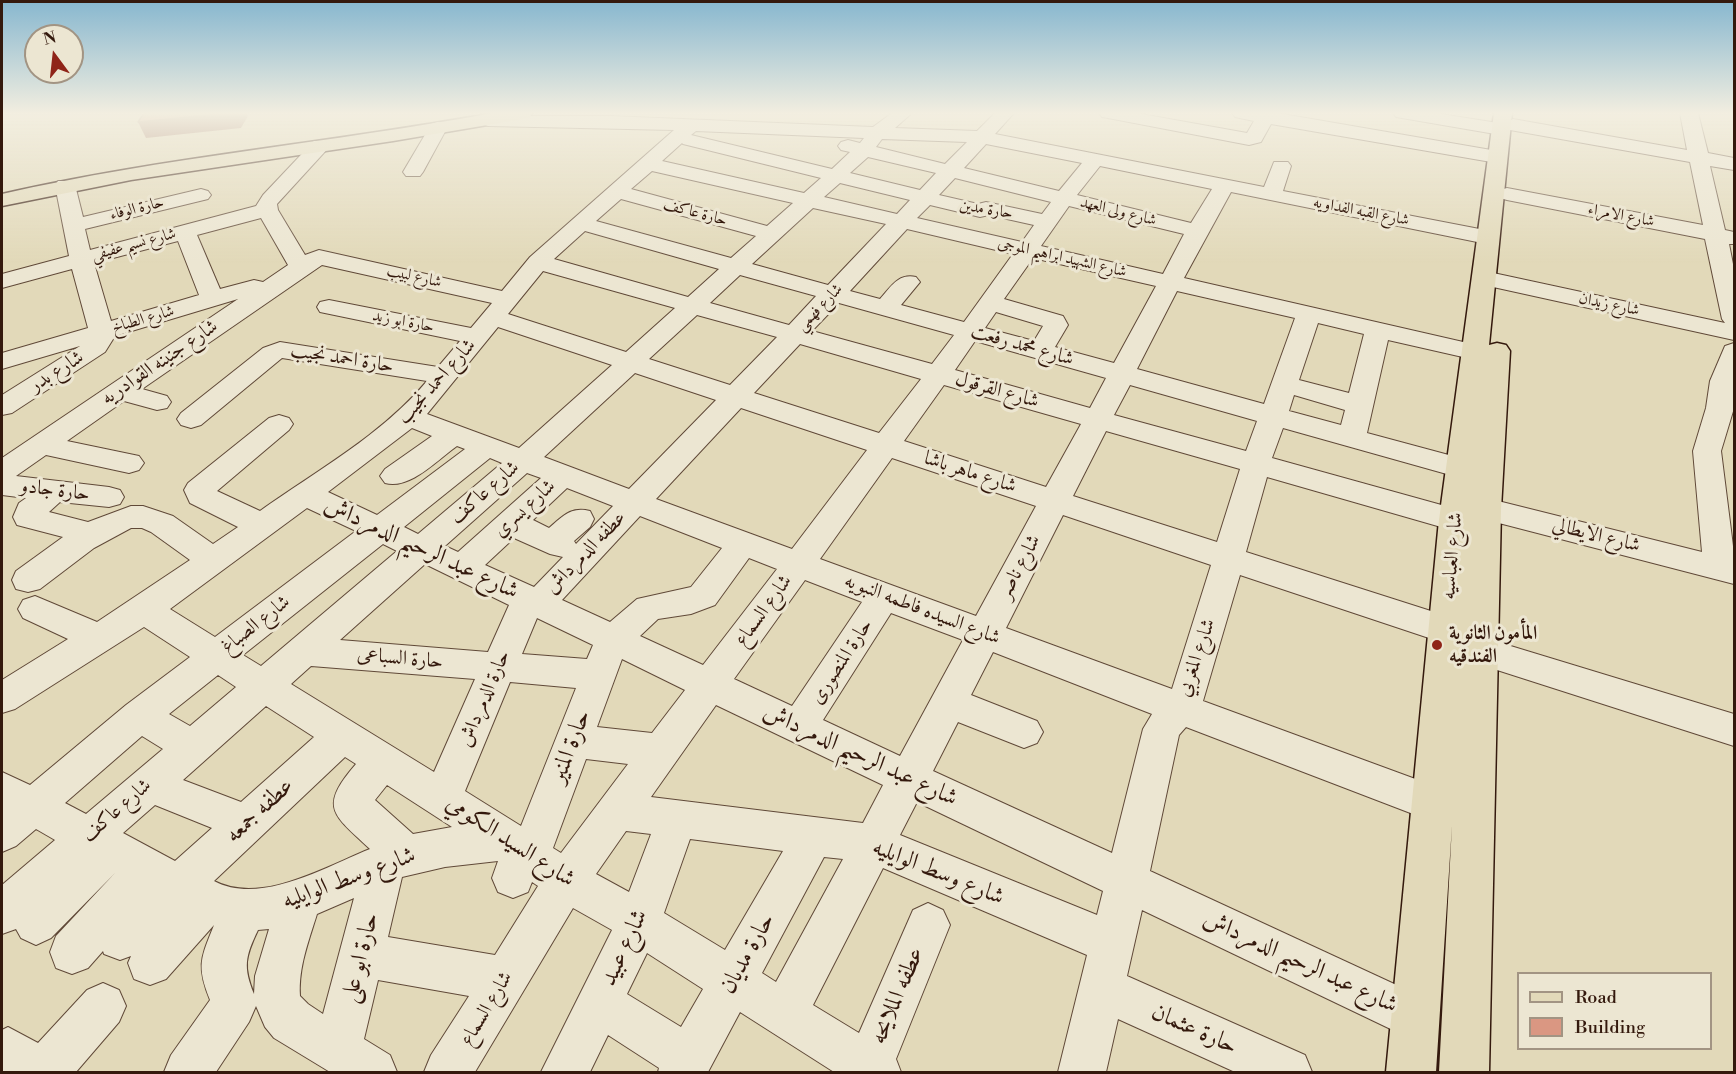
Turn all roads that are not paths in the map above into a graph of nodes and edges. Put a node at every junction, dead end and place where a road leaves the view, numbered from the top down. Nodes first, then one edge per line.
1 (149, 163) edge
2 (193, 163) edge
3 (304, 163) edge
4 (418, 163) edge
5 (791, 163) edge
6 (849, 163) edge
7 (900, 163) edge
8 (922, 163) edge
9 (957, 163) edge
10 (1082, 163) edge
11 (1148, 163) edge
12 (1499, 163) edge
13 (1506, 163) edge
14 (1700, 163) edge
15 (648, 164) joint
16 (1281, 166) dead end
17 (951, 170) junction
18 (413, 171) dead end
19 (681, 171) junction
20 (836, 176) junction
21 (65, 185) junction
22 (1225, 185) junction
23 (875, 186) junction
24 (2, 194) edge
25 (1272, 194) junction
26 (1507, 194) junction
27 (201, 195) dead end
28 (630, 195) junction
29 (924, 198) junction
30 (2, 200) edge
31 (809, 200) junction
32 (849, 209) junction
33 (267, 210) junction
34 (1055, 210) junction
35 (902, 221) junction
36 (583, 224) junction
37 (74, 225) junction
38 (1197, 231) junction
39 (185, 232) junction
40 (772, 234) junction
41 (1486, 237) junction
42 (1725, 237) edge
43 (1027, 250) junction
44 (81, 259) junction
45 (538, 262) junction
46 (736, 266) junction
47 (301, 267) junction
48 (478, 268) dead end
49 (2, 280) edge
50 (1493, 280) junction
51 (909, 282) dead end
52 (1170, 282) junction
53 (456, 287) junction
54 (833, 293) junction
55 (213, 300) junction
56 (990, 303) junction
57 (693, 306) junction
58 (329, 307) dead end
59 (885, 308) junction
60 (1309, 314) junction
61 (493, 318) junction
62 (1734, 319) edge
63 (1378, 329) junction
64 (103, 331) junction
65 (970, 332) junction
66 (1734, 333) edge
67 (795, 334) junction
68 (1040, 351) junction
69 (1476, 351) junction
70 (1734, 351) edge
71 (2, 361) edge
72 (631, 362) junction
73 (1122, 374) junction
74 (938, 375) junction
75 (445, 376) junction
76 (120, 391) junction
77 (735, 396) junction
78 (1279, 400) junction
79 (157, 402) dead end
80 (1360, 405) junction
81 (2, 407) edge
82 (409, 417) junction
83 (191, 419) dead end
84 (1097, 419) junction
85 (279, 424) dead end
86 (454, 434) junction
87 (1722, 438) edge
88 (1361, 440) junction
89 (885, 446) junction
90 (486, 447) junction
91 (522, 461) junction
92 (129, 463) dead end
93 (1256, 464) junction
94 (1461, 468) junction
95 (12, 471) edge
96 (395, 476) dead end
97 (562, 476) junction
98 (54, 491) junction
99 (1359, 493) junction
100 (305, 494) junction
101 (109, 497) dead end
102 (1054, 501) junction
103 (634, 503) junction
104 (1466, 510) junction
105 (579, 519) dead end
106 (510, 523) junction
107 (261, 525) junction
108 (380, 529) junction
109 (92, 534) junction
110 (743, 543) junction
111 (421, 548) junction
112 (1230, 558) junction
113 (213, 560) junction
114 (798, 564) junction
115 (461, 568) junction
116 (1727, 570) edge
117 (884, 596) junction
118 (533, 601) junction
119 (144, 610) junction
120 (1447, 630) junction
121 (984, 634) junction
122 (98, 638) junction
123 (612, 640) junction
124 (302, 651) junction
125 (1481, 651) junction
126 (217, 656) junction
127 (499, 667) junction
128 (598, 675) junction
129 (263, 685) junction
130 (709, 685) junction
131 (2, 698) edge
132 (948, 702) junction
133 (1179, 708) junction
134 (139, 716) junction
135 (799, 727) junction
136 (1734, 730) edge
137 (1024, 732) dead end
138 (342, 735) junction
139 (573, 741) junction
140 (193, 746) junction
141 (661, 751) junction
142 (383, 761) junction
143 (908, 778) junction
144 (148, 784) junction
145 (442, 798) junction
146 (1434, 804) junction
147 (11, 810) edge
148 (616, 811) junction
149 (676, 819) junction
150 (247, 823) junction
151 (814, 836) junction
152 (100, 842) junction
153 (873, 844) junction
154 (518, 856) junction
155 (396, 860) junction
156 (566, 879) junction
157 (1125, 880) junction
158 (190, 889) junction
159 (300, 900) junction
160 (19, 918) edge
161 (639, 922) junction
162 (928, 925) dead end
163 (1111, 943) junction
164 (135, 951) dead end
165 (72, 952) dead end
166 (361, 955) junction
167 (505, 979) junction
168 (732, 982) junction
169 (1101, 988) junction
170 (599, 1003) junction
171 (103, 1006) dead end
172 (784, 1014) junction
173 (1415, 1017) junction
174 (1236, 1061) edge
175 (355, 1062) edge
176 (30, 1066) edge
177 (686, 1066) edge
178 (1417, 1070) edge
179 (870, 1071) edge
180 (188, 1072) edge
181 (448, 1072) edge
182 (565, 1072) edge
183 (1082, 1072) edge
184 (1288, 1072) edge
185 (1464, 1072) edge

1 - 24 main road
2 - 21 main road
3 - 33 street
4 - 18 street
5 - 20 street, حارة مدين
6 - 20 street, شارع عاكف
7 - 23 street
8 - 17 street, شارع ولى العهد
9 - 17 street, شارع فهمي
10 - 34 street, شارع السماع
11 - 22 street, شارع القبه الفداويه
12 - 41 main road, شارع العباسيه
13 - 26 main road, شارع العباسيه
14 - 42 street
15 - 19 street, شارع الشهيد ابراهيم الموجى
15 - 28 street, شارع احمد نجيب
16 - 25 street
17 - 29 street, شارع فهمي
17 - 34 street, شارع ولى العهد
19 - 28 street
19 - 31 street, شارع الشهيد ابراهيم الموجى
20 - 23 street, حارة مدين
20 - 31 street, شارع عاكف
21 - 30 main road
21 - 37 street
22 - 25 street, شارع القبه الفداويه
22 - 38 street, شارع ناصر
23 - 29 street, حارة مدين
23 - 32 street
25 - 41 street, شارع القبه الفداويه
26 - 42 street, شارع الامراء
26 - 50 main road, شارع العباسيه
27 - 37 street, حارة الوفاء
28 - 36 street, شارع احمد نجيب
28 - 40 street, حارة عاكف
29 - 34 street, حارة مدين
29 - 35 street, شارع فهمي
31 - 32 street, شارع الشهيد ابراهيم الموجى
31 - 40 street, شارع عاكف
32 - 35 street, شارع الشهيد ابراهيم الموجى
33 - 39 street, شارع نسيم عفيفي
33 - 47 street
34 - 38 street, شارع ولى العهد
34 - 43 street, شارع السماع
35 - 43 street, شارع الشهيد ابراهيم الموجى
35 - 54 street, شارع فهمي
36 - 45 street, شارع احمد نجيب
36 - 46 street, شارع محمد رفعت
37 - 44 street
38 - 52 street, شارع ناصر
39 - 44 street, شارع نسيم عفيفي
39 - 55 street
40 - 46 street, شارع عاكف
41 - 50 main road, شارع العباسيه
42 - 62 street
43 - 52 street, شارع الشهيد ابراهيم الموجى
43 - 56 street, شارع السماع
44 - 49 street, شارع نسيم عفيفي
44 - 64 street
45 - 57 street, شارع القرقول
45 - 61 street, شارع احمد نجيب
46 - 54 street, شارع محمد رفعت
46 - 57 street, شارع عاكف
47 - 53 street, شارع لبيب
47 - 55 street, شارع الطباخ
47 - 76 street, شارع جنينه القوادريه
48 - 53 street
50 - 66 street, شارع زيدان
50 - 69 main road, شارع العباسيه
50 - 104 main road, شارع العباسيه
51 - 59 street
52 - 60 street, شارع الشهيد ابراهيم الموجى
52 - 73 street, شارع ناصر
53 - 61 street, شارع لبيب
54 - 59 street, شارع محمد رفعت
54 - 67 street, شارع فهمي
55 - 64 street, شارع الطباخ
56 - 65 street, شارع السماع
56 - 68 street
57 - 67 street, شارع القرقول
57 - 72 street, شارع عاكف
58 - 61 street, حارة ابو زيد
59 - 65 street, شارع محمد رفعت
60 - 63 street, شارع الشهيد ابراهيم الموجى
60 - 78 street, شارع المغربي
61 - 72 street, شارع ماهر باشا
61 - 75 street, شارع احمد نجيب
63 - 69 street, شارع الشهيد ابراهيم الموجى
63 - 80 street
64 - 71 street, شارع الطباخ
64 - 81 street, شارع بدر
65 - 68 street, شارع محمد رفعت
65 - 74 street, شارع السماع
67 - 74 street, شارع القرقول
67 - 77 street, شارع فهمي
68 - 73 street, شارع محمد رفعت
69 - 94 main road, شارع العباسيه
70 - 87 street
72 - 77 street, شارع ماهر باشا
72 - 91 street, شارع عاكف
73 - 78 street, شارع محمد رفعت
73 - 84 street, شارع ناصر
74 - 84 street, شارع القرقول
74 - 89 street, شارع السماع
75 - 82 street, شارع احمد نجيب
75 - 83 street, حارة احمد نجيب
76 - 79 street
76 - 95 street, شارع جنينه القوادريه
77 - 89 street, شارع ماهر باشا
77 - 103 street, شارع فهمي
78 - 80 street
78 - 88 street, شارع محمد رفعت
78 - 93 street, شارع المغربي
80 - 88 street
82 - 86 street, شارع السيده فاطمه النبويه
82 - 100 street, شارع احمد نجيب
84 - 93 street, شارع القرقول
84 - 102 street, شارع ناصر
85 - 107 street
86 - 90 street, شارع السيده فاطمه النبويه
86 - 96 street
87 - 116 street
88 - 94 street, شارع محمد رفعت
88 - 99 street
89 - 102 street, شارع ماهر باشا
89 - 114 street, شارع السماع
90 - 91 street, شارع السيده فاطمه النبويه
90 - 108 street, شارع الصباغ
91 - 97 street, شارع السيده فاطمه النبويه
91 - 111 street, شارع عاكف
92 - 95 street
93 - 99 street, شارع القرقول
93 - 112 street, شارع المغربي
94 - 104 main road, شارع العباسيه
95 - 98 street, حارة جادو
97 - 103 street, شارع السيده فاطمه النبويه
97 - 106 street, شارع يسري
98 - 101 street, حارة جادو
98 - 109 street
99 - 104 street, شارع القرقول
100 - 107 street, شارع احمد نجيب
100 - 108 street, شارع عبد الرحيم الدمرداش
102 - 112 street, شارع ماهر باشا
102 - 121 street, شارع ناصر
103 - 110 street, شارع السيده فاطمه النبويه
103 - 118 street, عطفه الدمرداش
104 - 116 street, شارع الايطالي
104 - 120 main road, شارع العباسيه
104 - 125 main road, شارع العباسيه
105 - 106 street
106 - 115 street, شارع يسري
107 - 113 street, شارع احمد نجيب
108 - 111 street, شارع عبد الرحيم الدمرداش
108 - 126 street, شارع الصباغ
109 - 113 street
109 - 122 street
110 - 114 street, شارع السيده فاطمه النبويه
110 - 123 street
111 - 115 street, شارع عبد الرحيم الدمرداش
111 - 124 street, شارع عاكف
112 - 120 street, شارع ماهر باشا
112 - 133 street, شارع المغربي
113 - 119 street, شارع احمد نجيب
114 - 117 street, شارع السيده فاطمه النبويه
114 - 130 street, شارع السماع
115 - 118 street, شارع عبد الرحيم الدمرداش
117 - 121 street, شارع السيده فاطمه النبويه
117 - 135 street, حارة المنصورى
118 - 123 street, شارع عبد الرحيم الدمرداش
118 - 127 street, حارة الدمرداش
119 - 122 street, شارع احمد نجيب
119 - 126 street, شارع السيد الكومي
120 - 146 main road, شارع العباسيه
121 - 132 street, شارع ناصر
121 - 133 street, شارع السيده فاطمه النبويه
122 - 131 street, شارع احمد نجيب
123 - 128 street, حارة المنير
123 - 130 street, شارع عبد الرحيم الدمرداش
124 - 127 street, حارة السباعى
124 - 129 street, شارع عاكف
125 - 136 street
125 - 185 main road, شارع العباسيه
126 - 129 street, شارع السيد الكومي
126 - 134 street, شارع الصباغ
127 - 128 street, حارة السباعى
127 - 145 street, حارة الدمرداش
128 - 139 street, حارة المنير
129 - 138 street, شارع السيد الكومي
129 - 140 street, شارع عاكف
130 - 135 street, شارع عبد الرحيم الدمرداش
130 - 141 street, شارع السماع
132 - 137 street
132 - 143 street, شارع ناصر
133 - 146 street, شارع السيده فاطمه النبويه
133 - 157 street, شارع المغربي
134 - 140 street
134 - 147 street, شارع الصباغ
135 - 143 street, شارع عبد الرحيم الدمرداش
138 - 142 street, شارع السيد الكومي
138 - 150 street, عطفه جمعه
139 - 141 street
139 - 154 street, حارة المنير
140 - 144 street, شارع عاكف
141 - 148 street, شارع السماع
142 - 145 street, شارع السيد الكومي
142 - 155 street
143 - 153 street, شارع ناصر
143 - 157 street, شارع عبد الرحيم الدمرداش
144 - 150 street
144 - 152 street, شارع عاكف
145 - 154 street, شارع السيد الكومي
146 - 173 main road, شارع العباسيه
147 - 152 street
148 - 149 street, شارع وسط الوايليه
148 - 156 street, شارع السماع
149 - 151 street, شارع وسط الوايليه
149 - 161 street, شارع عبيد
150 - 158 street, عطفه جمعه
151 - 153 street, شارع وسط الوايليه
151 - 168 street, حارة مديان
152 - 158 street
152 - 160 street, شارع عاكف
153 - 163 street, شارع وسط الوايليه
153 - 172 street, شارع ناصر
154 - 155 street, شارع وسط الوايليه
154 - 156 street, شارع السيد الكومي
155 - 159 street, شارع وسط الوايليه
155 - 166 street, حارة ابو على
156 - 161 street, شارع السيد الكومي
156 - 167 street, شارع السماع
157 - 163 street, شارع المغربي
157 - 173 street, شارع عبد الرحيم الدمرداش
158 - 159 street, شارع وسط الوايليه
158 - 164 street
158 - 165 street
158 - 180 street
159 - 175 street
161 - 168 street, شارع السيد الكومي
161 - 170 street, شارع عبيد
162 - 179 street, عطفه الملايحه
163 - 169 street, شارع المغربي
166 - 167 street
166 - 175 street, حارة ابو على
167 - 181 street, شارع السماع
168 - 172 street, شارع السيد الكومي
168 - 177 street, حارة مديان
169 - 174 street, حارة عثمان
169 - 183 street, شارع المغربي
170 - 177 street
170 - 182 street, شارع عبيد
171 - 176 street
172 - 179 street, شارع السيد الكومي
173 - 178 main road, شارع العباسيه
174 - 184 street, حارة عثمان

